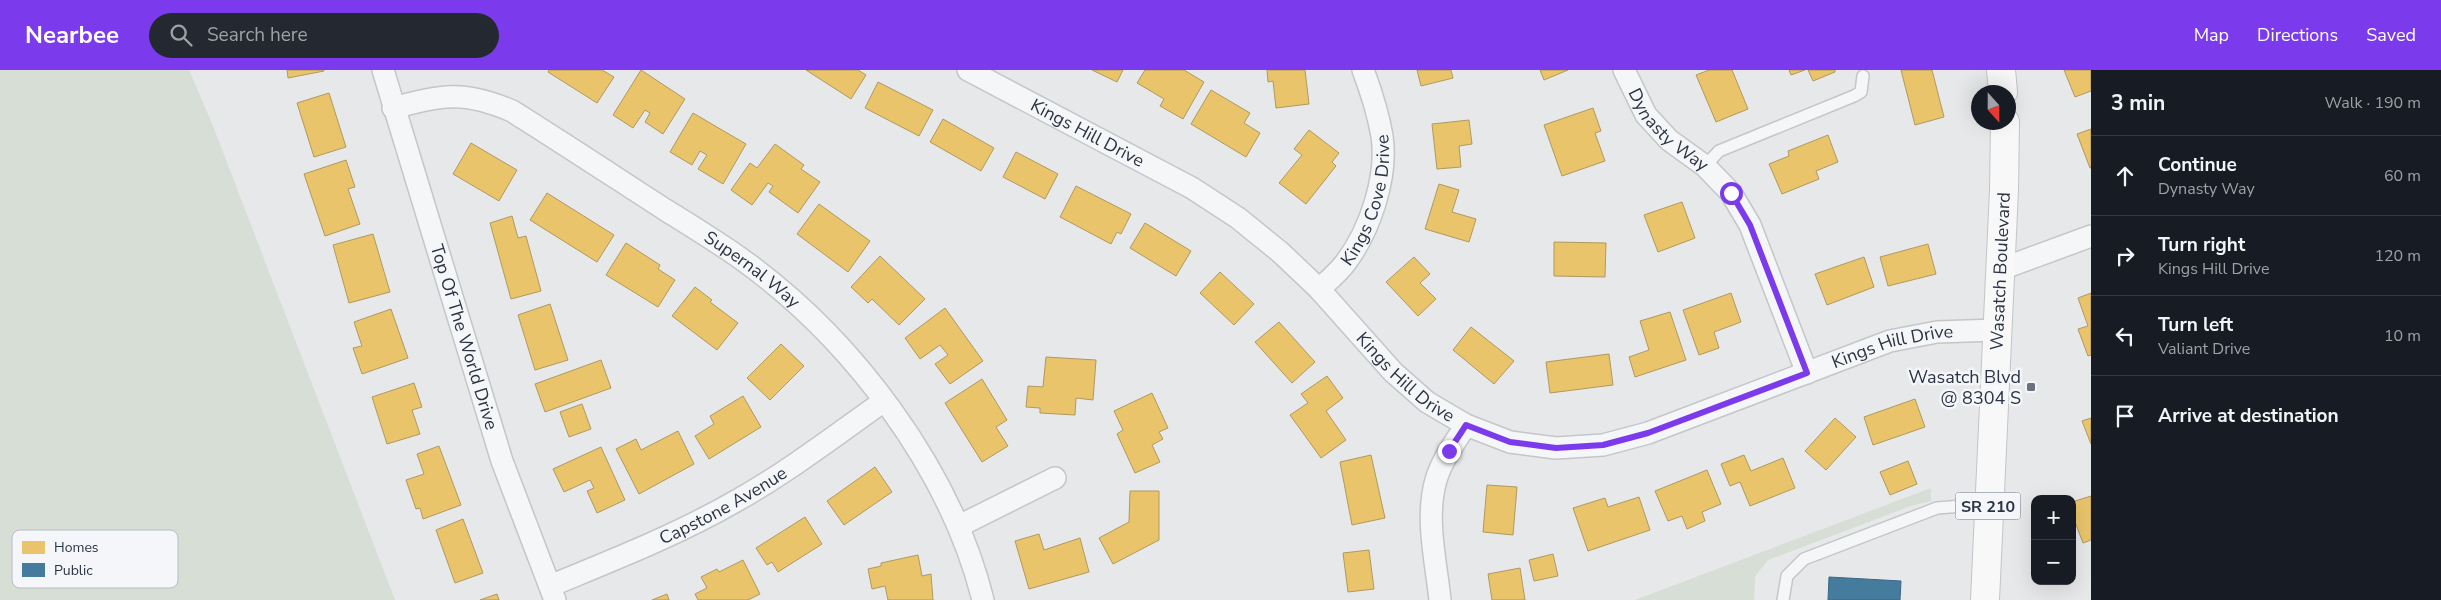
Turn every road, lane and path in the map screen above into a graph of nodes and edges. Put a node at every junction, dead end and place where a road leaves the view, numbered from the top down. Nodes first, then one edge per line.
1 (383, 70) edge
2 (968, 70) edge
3 (1363, 70) edge
4 (1624, 70) edge
5 (2001, 70) edge
6 (1863, 76) dead end
7 (2002, 85) edge
8 (393, 108) junction
9 (2005, 130) edge
10 (1705, 166) junction
11 (2091, 236) edge
12 (1999, 270) junction
13 (1319, 289) junction
14 (1996, 330) junction
15 (1807, 373) junction
16 (884, 401) junction
17 (1466, 425) junction
18 (1056, 478) dead end
19 (1988, 504) junction
20 (959, 526) junction
21 (553, 593) edge
22 (983, 600) edge
23 (1440, 600) edge
24 (1783, 600) edge
25 (1985, 600) edge

1 - 8 street, Top Of The World Drive
2 - 13 street, Kings Hill Drive
3 - 13 street, Kings Cove Drive
4 - 10 street, Dynasty Way
5 - 7 main road
6 - 10 lane
8 - 16 street, Supernal Way
8 - 21 street, Top Of The World Drive
9 - 12 main road, Wasatch Boulevard / SR 210
10 - 15 street, Dynasty Way
11 - 12 street
12 - 14 main road, Wasatch Boulevard / SR 210
13 - 17 street, Kings Hill Drive
14 - 15 street, Kings Hill Drive
14 - 19 main road, Wasatch Boulevard / SR 210
15 - 17 street, Kings Hill Drive
16 - 20 street, Supernal Way
16 - 21 street, Capstone Avenue
17 - 23 street
18 - 20 street
19 - 24 lane
19 - 25 main road, Wasatch Boulevard / SR 210
20 - 22 street, Supernal Way

